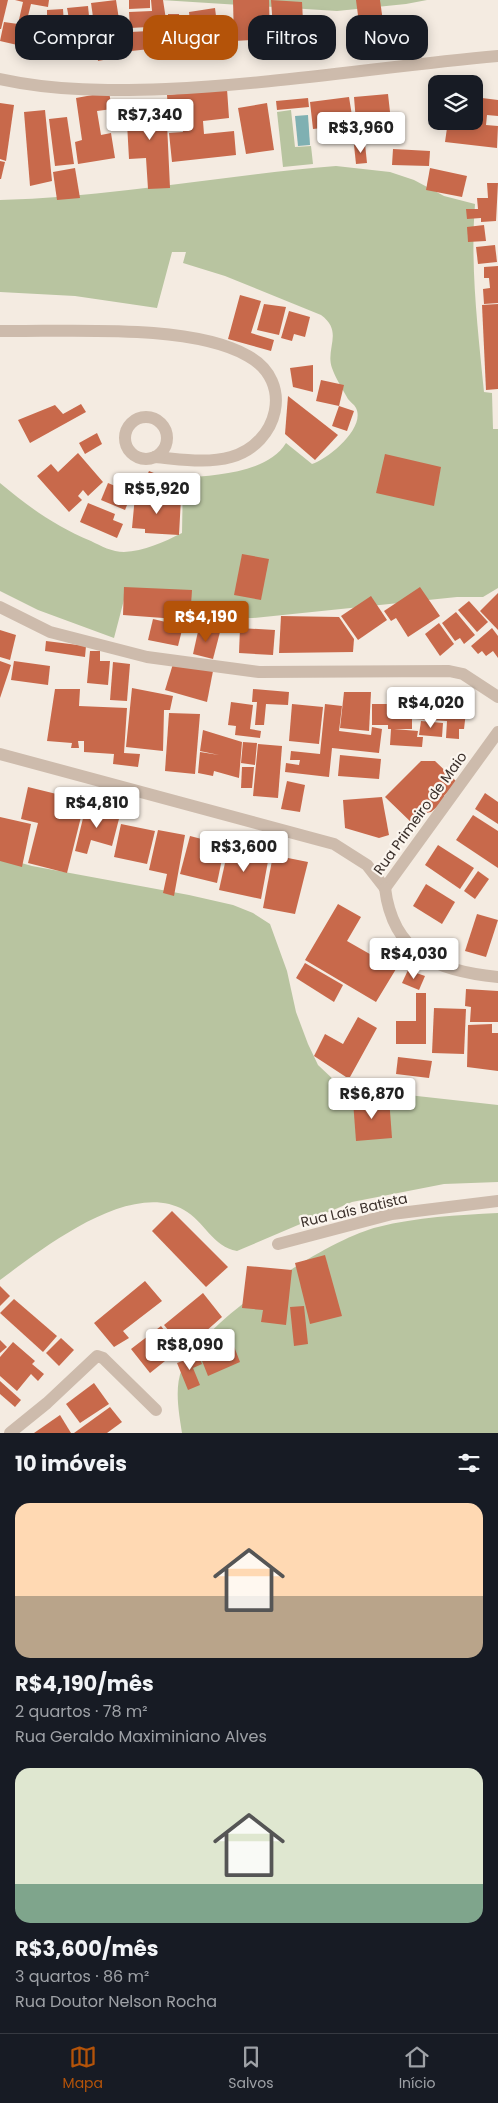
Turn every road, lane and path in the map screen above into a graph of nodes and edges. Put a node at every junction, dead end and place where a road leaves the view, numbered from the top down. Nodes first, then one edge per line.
1 (498, 56) edge
2 (480, 58) junction
3 (498, 63) edge
4 (0, 79) edge
5 (0, 331) edge
6 (155, 457) dead end
7 (0, 608) edge
8 (498, 697) edge
9 (498, 732) edge
10 (0, 754) edge
11 (385, 888) junction
12 (498, 977) edge
13 (498, 1201) edge
14 (278, 1244) dead end
15 (156, 1410) dead end
16 (10, 1433) edge

1 - 2 street
2 - 3 street
2 - 4 street
5 - 6 street
7 - 8 street
9 - 11 street, Rua Primeiro de Maio
10 - 11 street
11 - 12 street
13 - 14 street, Rua Laís Batista
15 - 16 street

